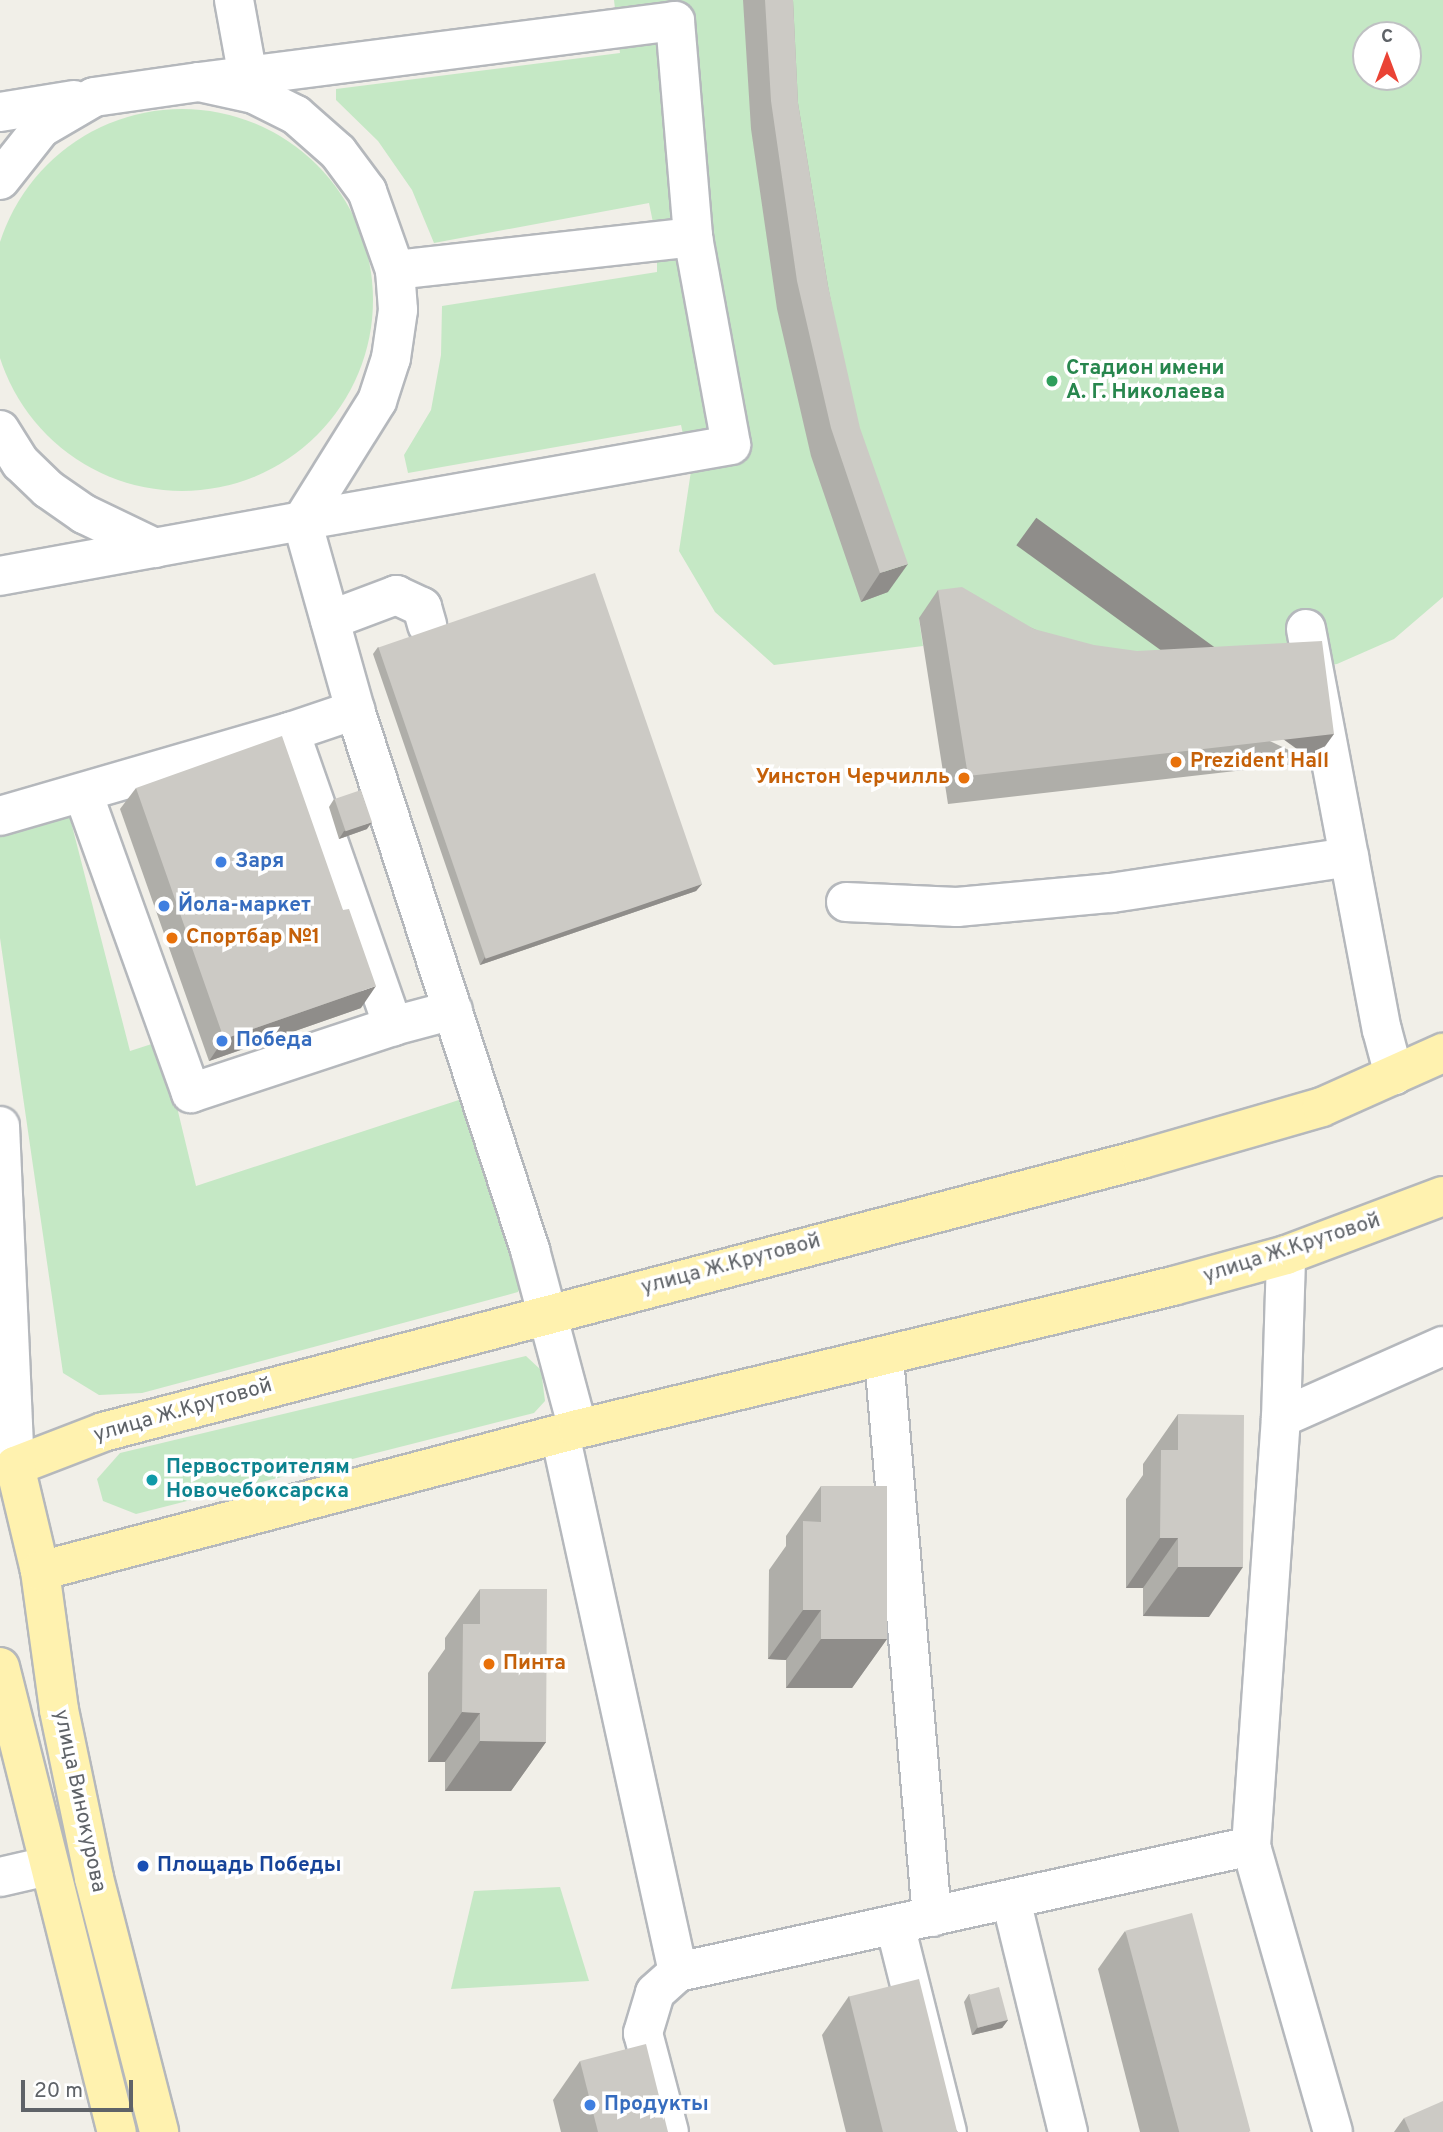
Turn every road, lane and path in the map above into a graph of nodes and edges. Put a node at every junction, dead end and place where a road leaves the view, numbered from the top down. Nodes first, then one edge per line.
1 (234, 0) edge
2 (248, 77) junction
3 (199, 82) junction
4 (94, 97) junction
5 (0, 113) edge
6 (0, 180) edge
7 (693, 237) junction
8 (394, 270) junction
9 (0, 430) edge
10 (302, 521) junction
11 (155, 548) junction
12 (0, 576) edge
13 (330, 620) junction
14 (427, 625) dead end
15 (1306, 629) dead end
16 (355, 710) junction
17 (290, 732) junction
18 (83, 793) junction
19 (0, 816) edge
20 (1349, 857) junction
21 (846, 902) dead end
22 (453, 1010) junction
23 (393, 1027) junction
24 (1443, 1053) edge
25 (1394, 1075) junction
26 (0, 1126) edge
27 (1443, 1196) edge
28 (1286, 1255) junction
29 (547, 1312) junction
30 (1443, 1346) edge
31 (884, 1358) junction
32 (1281, 1418) junction
33 (569, 1432) junction
34 (15, 1466) junction
35 (0, 1512) edge
36 (40, 1571) junction
37 (0, 1667) edge
38 (1251, 1846) junction
39 (48, 1866) junction
40 (0, 1877) edge
41 (1011, 1900) junction
42 (932, 1917) junction
43 (895, 1925) junction
44 (678, 1972) junction
45 (117, 2132) edge
46 (159, 2132) edge
47 (669, 2132) edge
48 (947, 2132) edge
49 (1068, 2132) edge
50 (1333, 2132) edge

1 - 2 street
2 - 3 street
2 - 7 street
3 - 4 street
3 - 8 street
4 - 5 street
4 - 6 street
7 - 8 street
7 - 10 street
8 - 10 street
9 - 11 street
10 - 11 street
10 - 13 street
11 - 12 street
13 - 14 street
13 - 16 street
15 - 20 street
16 - 17 street
16 - 22 street
17 - 18 street
17 - 23 street
18 - 19 street
18 - 23 street
20 - 21 street
20 - 25 street
22 - 23 street
22 - 29 street
24 - 25 main road, улица Ж.Крутовой
25 - 29 main road, улица Ж.Крутовой
26 - 34 street, улица Винокурова
27 - 28 main road, улица Ж.Крутовой
28 - 31 main road, улица Ж.Крутовой
28 - 32 street
29 - 33 street
29 - 34 main road, улица Ж.Крутовой
30 - 32 street
31 - 33 main road, улица Ж.Крутовой
31 - 42 street
32 - 38 street
33 - 36 main road, улица Ж.Крутовой
33 - 44 street
34 - 35 main road, улица Винокурова
34 - 36 main road, улица Винокурова
36 - 46 main road, улица Винокурова
37 - 39 main road, улица Винокурова
38 - 41 street
38 - 50 street
39 - 40 street
39 - 45 main road, улица Винокурова
41 - 42 street
41 - 49 street
42 - 43 street
43 - 44 street
43 - 48 street
44 - 47 street

